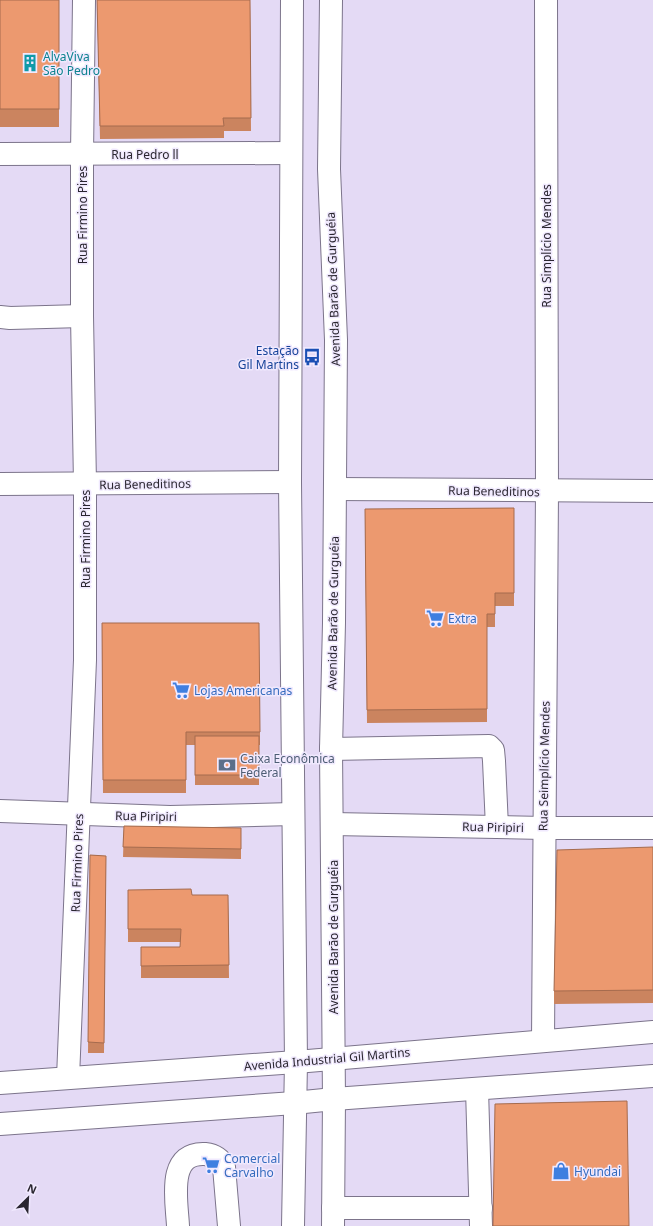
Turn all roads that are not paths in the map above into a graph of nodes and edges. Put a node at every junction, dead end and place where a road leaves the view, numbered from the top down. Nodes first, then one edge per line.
1 (84, 0) edge
2 (292, 0) edge
3 (332, 0) edge
4 (546, 0) edge
5 (0, 154) edge
6 (291, 154) junction
7 (82, 155) junction
8 (82, 316) junction
9 (0, 317) edge
10 (290, 482) junction
11 (0, 484) edge
12 (85, 484) junction
13 (335, 489) junction
14 (547, 491) junction
15 (653, 491) edge
16 (331, 749) junction
17 (0, 811) edge
18 (79, 814) junction
19 (292, 814) junction
20 (332, 824) junction
21 (497, 827) junction
22 (544, 828) junction
23 (653, 828) edge
24 (653, 1032) edge
25 (543, 1041) junction
26 (334, 1058) junction
27 (296, 1062) junction
28 (653, 1076) edge
29 (68, 1078) junction
30 (0, 1083) edge
31 (477, 1089) junction
32 (334, 1099) junction
33 (294, 1104) junction
34 (0, 1124) edge
35 (333, 1217) edge
36 (481, 1217) edge
37 (178, 1226) edge
38 (229, 1226) edge
39 (293, 1226) edge

1 - 7 main road, Rua Firmino Pires
2 - 6 main road
3 - 13 main road, Avenida Barão de Gurguéia
4 - 14 main road, Rua Simplício Mendes
5 - 7 main road, Rua Pedro ll
6 - 7 main road, Rua Pedro ll
6 - 10 main road
7 - 8 main road, Rua Firmino Pires
8 - 9 main road
8 - 12 main road, Rua Firmino Pires
10 - 12 main road, Rua Beneditinos
10 - 19 main road
11 - 12 main road, Rua Beneditinos
12 - 18 main road, Rua Firmino Pires
13 - 14 main road, Rua Beneditinos
13 - 16 main road, Avenida Barão de Gurguéia
14 - 15 main road, Rua Beneditinos
14 - 22 main road, Rua Seimplício Mendes
16 - 20 main road, Avenida Barão de Gurguéia
16 - 21 main road
17 - 18 main road, Rua Piripiri
18 - 19 main road, Rua Piripiri
18 - 29 main road, Rua Firmino Pires
19 - 27 main road
20 - 21 main road, Rua Piripiri
20 - 26 main road, Avenida Barão de Gurguéia
21 - 22 main road, Rua Piripiri
22 - 23 main road, Rua Piripiri
22 - 25 main road, Rua Seimplício Mendes
24 - 25 main road, Avenida Industrial Gil Martins
25 - 26 main road, Avenida Industrial Gil Martins
26 - 27 main road, Avenida Industrial Gil Martins
26 - 32 main road, Avenida Barão de Gurguéia
27 - 29 main road, Avenida Industrial Gil Martins
27 - 33 main road
28 - 31 main road
29 - 30 main road, Avenida Industrial Gil Martins
31 - 32 main road
31 - 36 main road
32 - 33 main road
32 - 35 main road, Avenida Barão de Gurguéia
33 - 34 main road
33 - 39 main road
35 - 36 main road
37 - 38 main road

